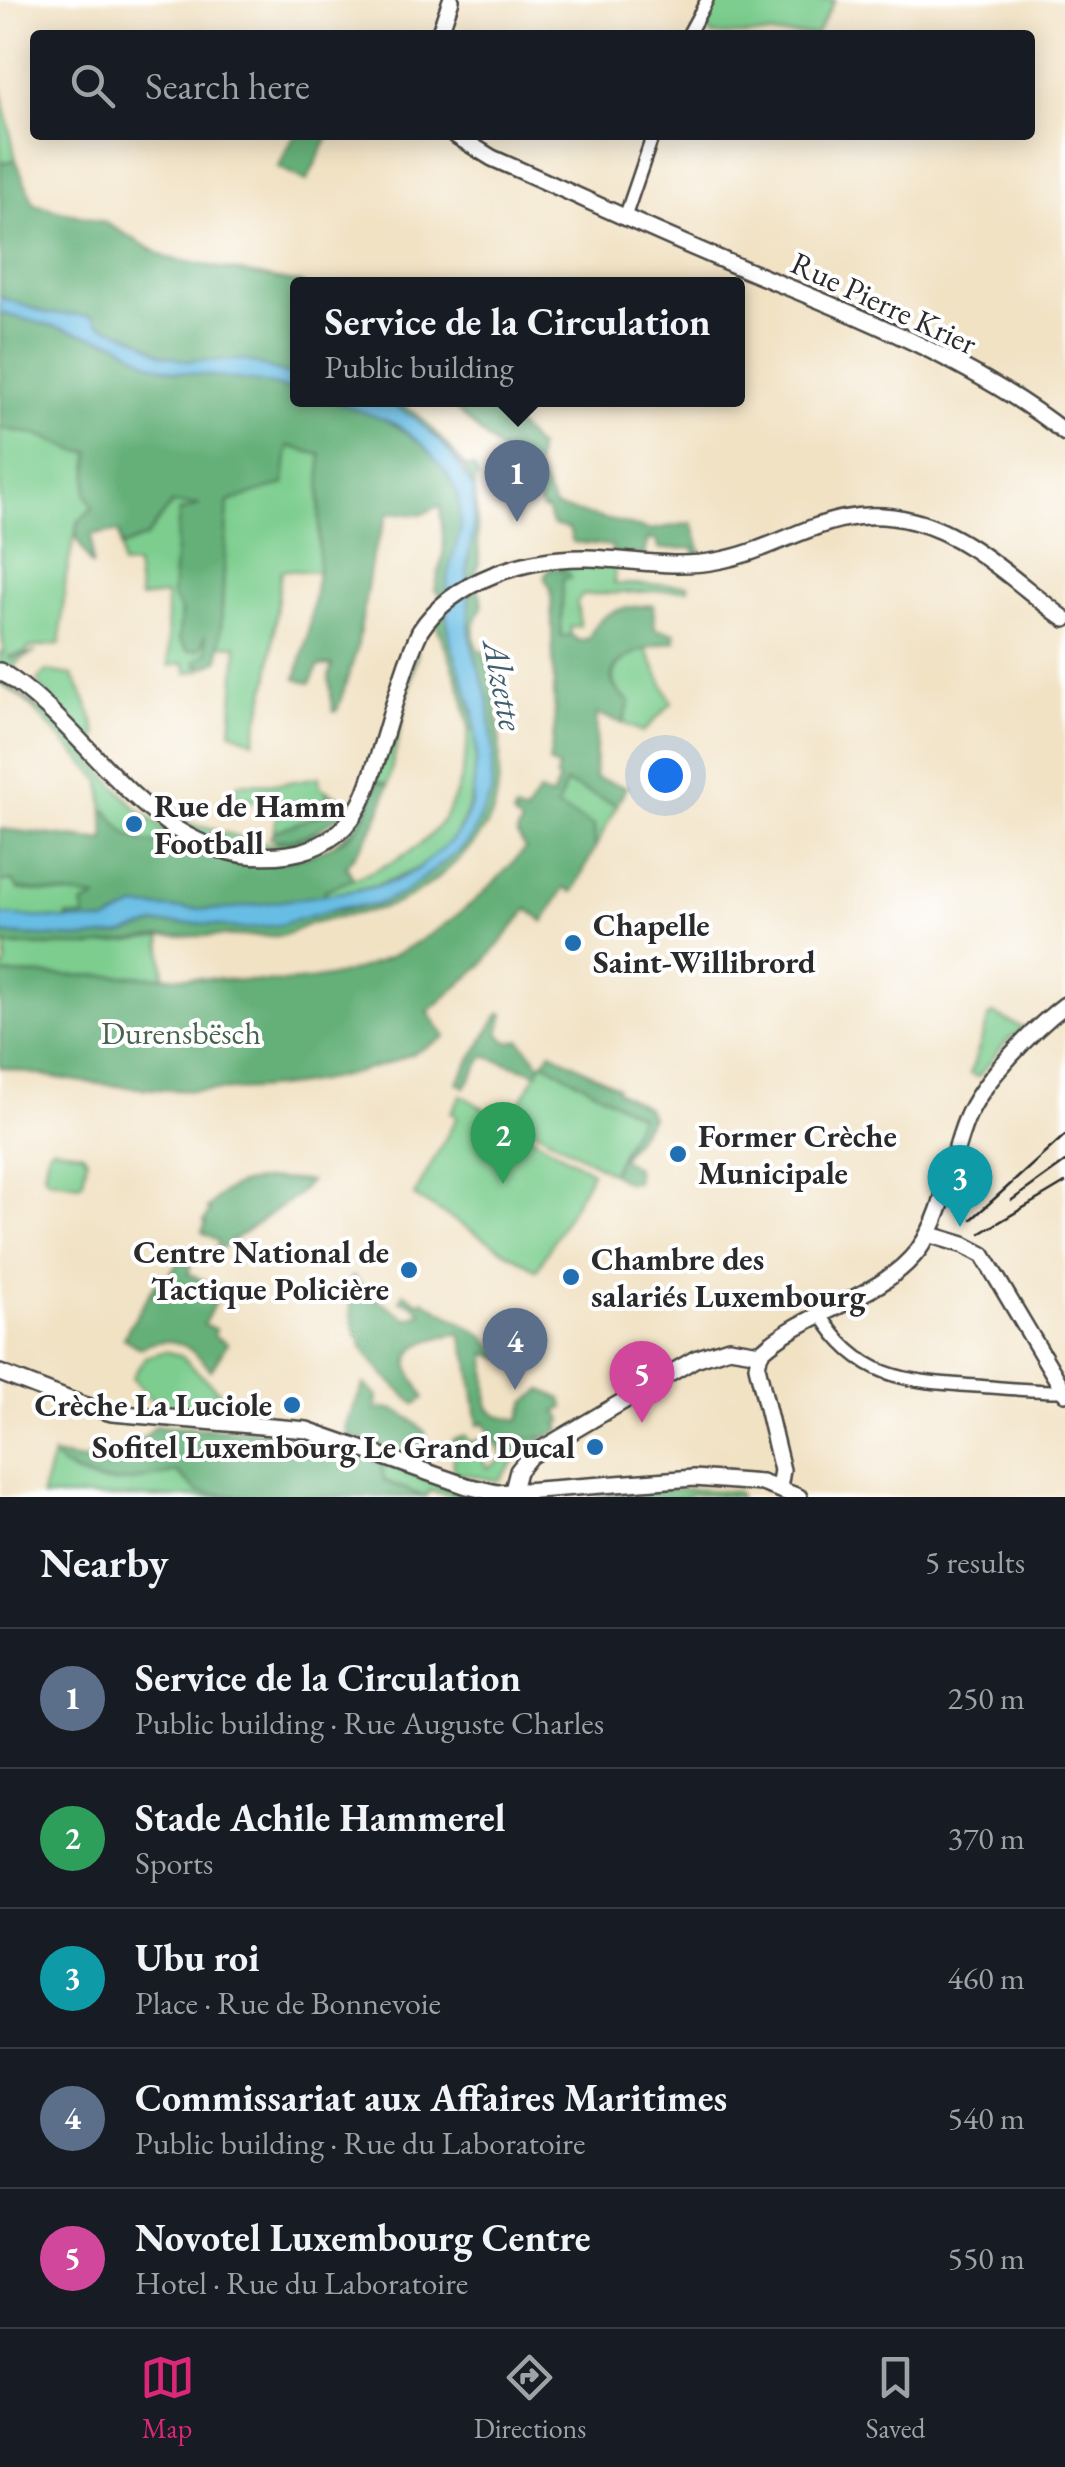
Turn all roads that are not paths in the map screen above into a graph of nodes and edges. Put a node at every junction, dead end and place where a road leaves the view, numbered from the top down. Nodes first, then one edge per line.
1 (451, 0) edge
2 (707, 0) edge
3 (441, 30) edge
4 (691, 30) edge
5 (463, 140) edge
6 (651, 140) edge
7 (625, 217) junction
8 (1065, 433) edge
9 (1065, 619) edge
10 (0, 671) edge
11 (1065, 1005) edge
12 (928, 1234) junction
13 (821, 1315) junction
14 (760, 1353) junction
15 (0, 1373) edge
16 (1064, 1392) edge
17 (779, 1488) junction
18 (512, 1494) junction
19 (799, 1497) edge

1 - 3 main road
2 - 4 street
5 - 7 main road, Rue Pierre Krier
6 - 7 street
7 - 8 main road, Rue Pierre Krier
9 - 10 main road
11 - 12 main road
12 - 13 main road
12 - 16 main road
13 - 14 main road
13 - 16 street
14 - 17 main road
14 - 18 main road
15 - 18 main road
17 - 18 main road
17 - 19 main road

